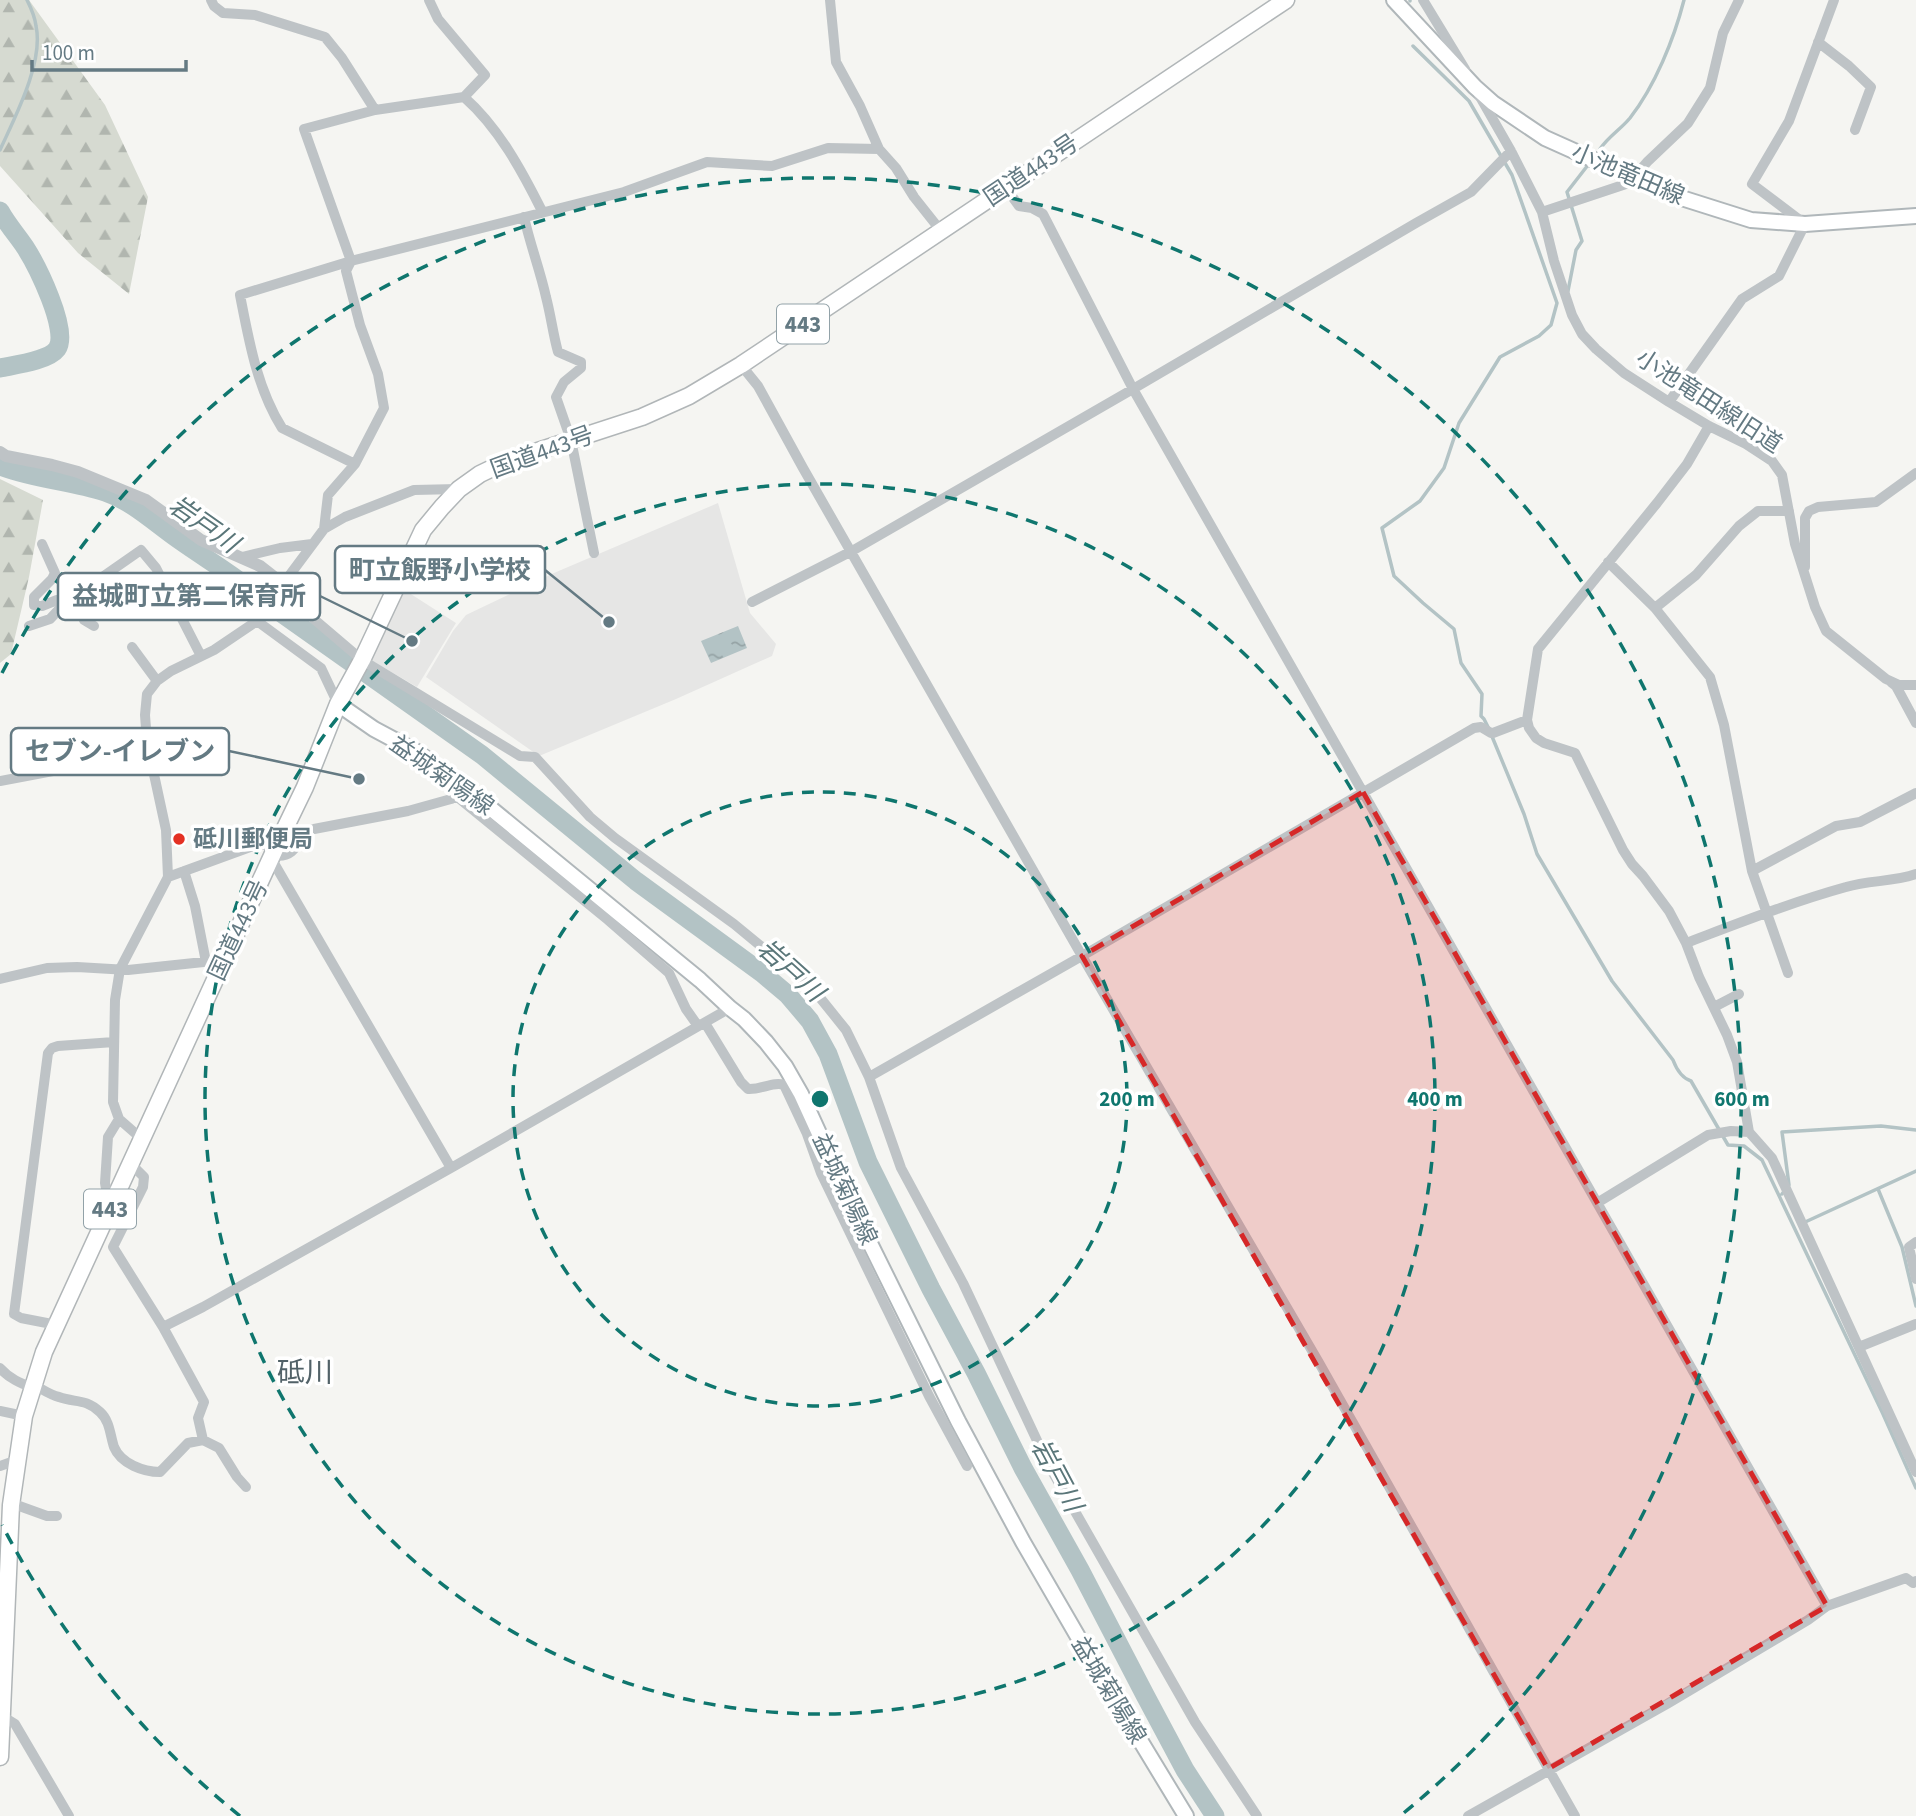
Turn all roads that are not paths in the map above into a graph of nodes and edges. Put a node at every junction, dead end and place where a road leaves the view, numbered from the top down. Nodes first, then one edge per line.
1 (211, 0) edge
2 (429, 0) edge
3 (830, 0) edge
4 (1286, 0) edge
5 (1394, 0) edge
6 (1423, 0) edge
7 (1739, 0) edge
8 (1834, 0) edge
9 (1818, 42) junction
10 (1475, 87) junction
11 (464, 97) junction
12 (375, 110) junction
13 (1855, 130) dead end
14 (879, 149) junction
15 (1505, 157) junction
16 (1633, 178) junction
17 (1006, 188) junction
18 (542, 211) junction
19 (1542, 212) junction
20 (1916, 216) edge
21 (524, 217) junction
22 (1805, 224) junction
23 (940, 231) junction
24 (351, 261) junction
25 (741, 365) junction
26 (1133, 389) junction
27 (1668, 402) junction
28 (1709, 426) junction
29 (571, 440) junction
30 (0, 452) edge
31 (355, 464) junction
32 (1916, 473) edge
33 (459, 489) junction
34 (1789, 512) junction
35 (324, 529) junction
36 (41, 544) dead end
37 (312, 544) junction
38 (852, 551) junction
39 (594, 553) dead end
40 (242, 557) junction
41 (1608, 562) junction
42 (1805, 578) junction
43 (280, 587) junction
44 (73, 598) junction
45 (752, 602) dead end
46 (1656, 608) junction
47 (257, 621) junction
48 (94, 625) dead end
49 (29, 626) dead end
50 (132, 647) dead end
51 (201, 656) junction
52 (362, 660) junction
53 (1886, 679) junction
54 (157, 681) junction
55 (1916, 685) edge
56 (341, 699) junction
57 (1527, 720) junction
58 (1916, 723) edge
59 (147, 742) junction
60 (0, 781) edge
61 (461, 792) junction
62 (1363, 792) junction
63 (1916, 793) edge
64 (273, 854) junction
65 (184, 871) junction
66 (1752, 871) junction
67 (1916, 874) edge
68 (168, 877) junction
69 (1767, 913) junction
70 (1686, 943) junction
71 (1082, 956) junction
72 (206, 962) junction
73 (223, 963) junction
74 (120, 970) junction
75 (1787, 973) dead end
76 (0, 979) edge
77 (1739, 995) dead end
78 (1714, 1007) junction
79 (730, 1008) junction
80 (701, 1024) junction
81 (114, 1042) junction
82 (869, 1077) junction
83 (119, 1119) junction
84 (1749, 1132) junction
85 (143, 1140) junction
86 (131, 1164) junction
87 (451, 1168) junction
88 (1597, 1203) junction
89 (110, 1210) junction
90 (1916, 1242) edge
91 (1916, 1279) edge
92 (1916, 1324) edge
93 (57, 1325) junction
94 (163, 1327) junction
95 (1859, 1348) junction
96 (0, 1368) edge
97 (33, 1386) junction
98 (0, 1411) edge
99 (24, 1416) junction
100 (203, 1440) junction
101 (17, 1460) junction
102 (0, 1466) edge
103 (967, 1466) dead end
104 (1916, 1472) edge
105 (246, 1487) dead end
106 (11, 1503) junction
107 (57, 1516) dead end
108 (1916, 1581) edge
109 (1827, 1606) junction
110 (3, 1609) edge
111 (2, 1716) junction
112 (0, 1757) edge
113 (1548, 1769) junction
114 (69, 1816) edge
115 (1186, 1816) edge
116 (1257, 1816) edge
117 (1468, 1816) edge
118 (1575, 1816) edge

1 - 12 street
2 - 11 street
3 - 14 street
4 - 17 highway, 国道443号 / 443
5 - 10 main road, 小池竜田線
6 - 10 street, 小池竜田線旧道
7 - 16 street
8 - 9 street
9 - 13 street
9 - 22 street
10 - 15 street, 小池竜田線旧道
10 - 16 main road, 小池竜田線
11 - 12 street
11 - 18 street
12 - 24 street
14 - 18 street
14 - 23 street
15 - 19 street, 小池竜田線旧道
15 - 26 street
16 - 19 street
16 - 22 main road, 小池竜田線
17 - 23 highway, 国道443号 / 443
17 - 26 street
18 - 21 street
19 - 27 street, 小池竜田線旧道
20 - 22 main road, 小池竜田線
21 - 24 street
21 - 29 street
22 - 27 street
23 - 25 highway, 国道443号 / 443
24 - 31 street
24 - 31 street
25 - 29 highway, 国道443号 / 443
25 - 38 street
26 - 38 street
26 - 62 street
27 - 28 street, 小池竜田線旧道
28 - 34 street, 小池竜田線旧道
28 - 41 street
29 - 33 highway, 国道443号 / 443
29 - 39 street
30 - 40 street
31 - 35 street
32 - 42 street
33 - 35 street
33 - 52 highway, 国道443号 / 443
34 - 42 street, 小池竜田線旧道
34 - 46 street
35 - 37 street
36 - 44 street
37 - 40 street
37 - 43 street
38 - 45 street
38 - 71 street
40 - 43 street
41 - 46 street
41 - 57 street
42 - 53 street, 小池竜田線旧道
43 - 47 street
43 - 52 street
44 - 48 street
44 - 49 street
44 - 51 street
46 - 66 street
47 - 51 street
47 - 56 street
50 - 54 street
51 - 54 street
52 - 56 highway, 国道443号 / 443
52 - 82 street
53 - 55 street, 小池竜田線旧道
53 - 58 street
54 - 59 street
56 - 61 main road, 益城菊陽線
56 - 64 highway, 国道443号 / 443
57 - 62 street
57 - 70 street
59 - 60 street
59 - 68 street
61 - 64 street
61 - 79 main road, 益城菊陽線
61 - 80 street
62 - 71 street
62 - 88 street
63 - 66 street
64 - 65 street
64 - 73 highway, 国道443号 / 443
64 - 87 street
65 - 68 street
65 - 72 street
66 - 69 street
67 - 69 street
68 - 74 street
69 - 70 street
69 - 75 street
70 - 78 street
71 - 82 street
71 - 113 street
72 - 73 street
72 - 74 street
73 - 85 highway, 国道443号 / 443
74 - 76 street
74 - 81 street
77 - 78 street
78 - 84 street
79 - 80 street
79 - 115 main road, 益城菊陽線
80 - 87 street
80 - 103 street
81 - 83 street
81 - 93 street
82 - 116 street
83 - 85 street
83 - 89 street
84 - 88 street
84 - 95 street
85 - 86 highway, 国道443号 / 443
86 - 89 highway, 国道443号 / 443
86 - 94 street
87 - 94 street
88 - 109 street
89 - 93 highway, 国道443号 / 443
90 - 91 street
92 - 95 street
93 - 97 highway, 国道443号 / 443
94 - 100 street
95 - 104 street
96 - 97 street
97 - 99 highway, 国道443号 / 443
97 - 100 street
98 - 99 street
99 - 101 highway, 国道443号 / 443
100 - 105 street
101 - 102 street
101 - 106 highway, 国道443号 / 443
106 - 107 street
106 - 110 highway, 国道443号 / 443
108 - 109 street
109 - 113 street
110 - 111 highway, 国道443号 / 443
111 - 112 highway, 国道443号 / 443
111 - 114 street
113 - 117 street
113 - 118 street

